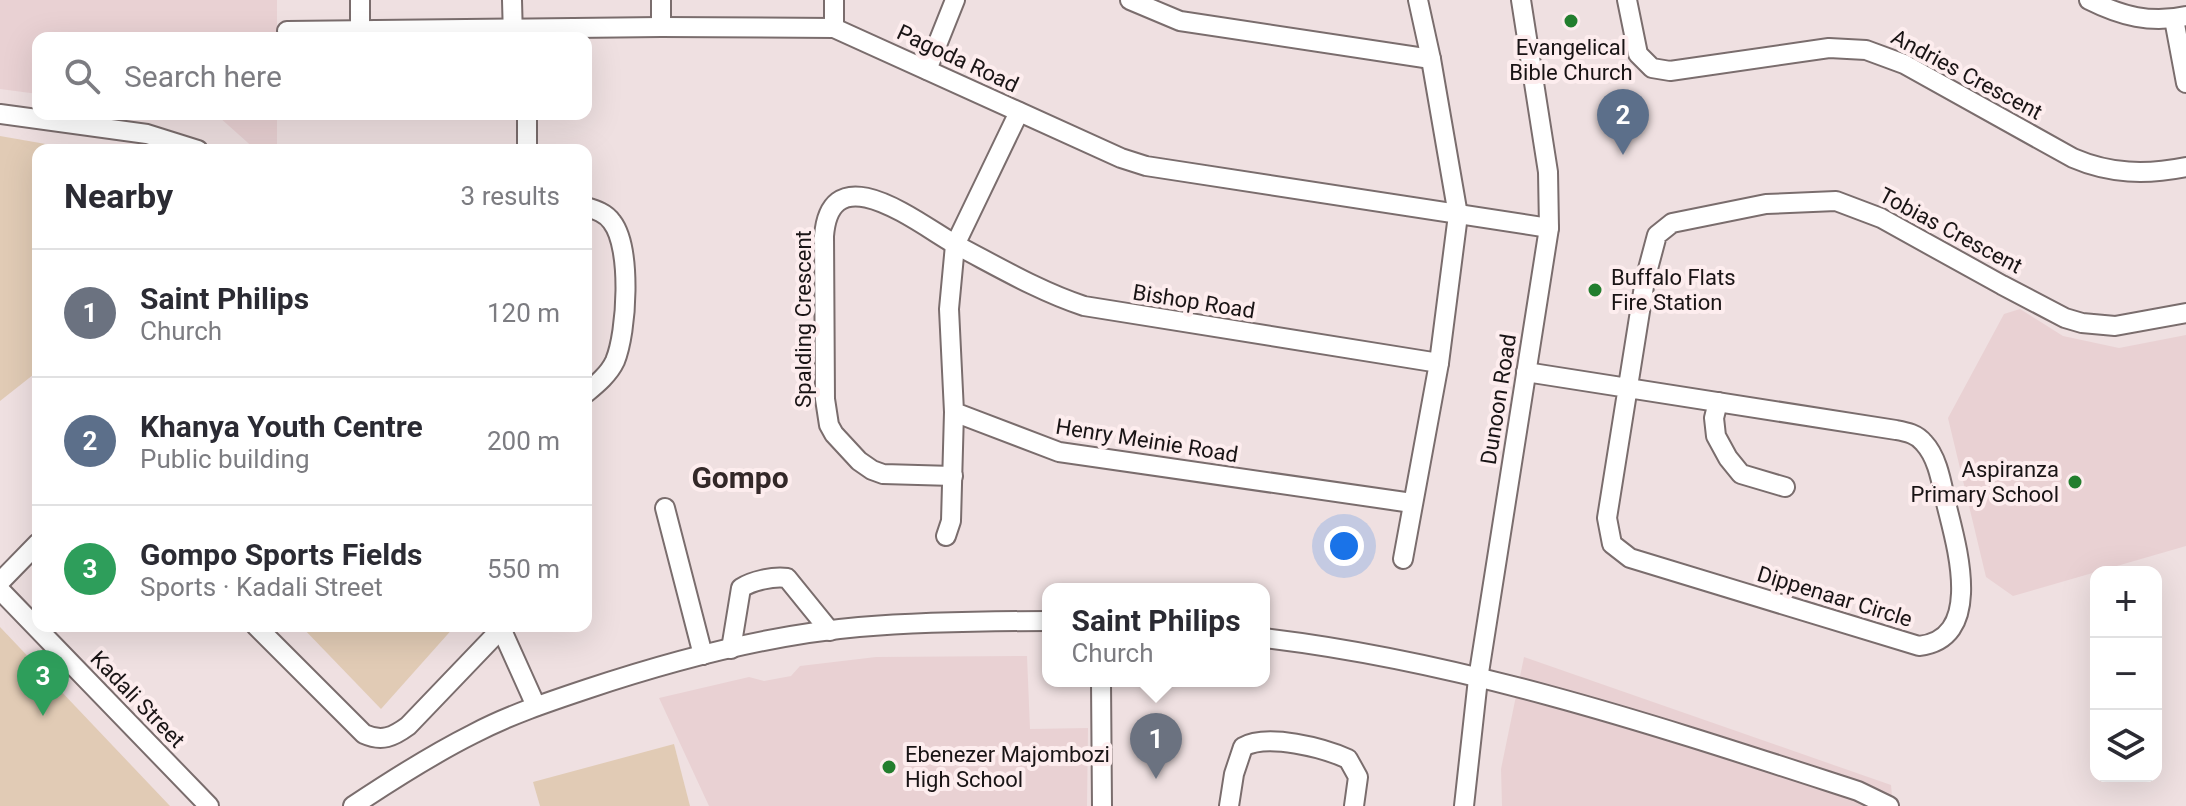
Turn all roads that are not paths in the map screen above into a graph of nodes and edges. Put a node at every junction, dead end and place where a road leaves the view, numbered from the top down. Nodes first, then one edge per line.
1 (360, 0) edge
2 (512, 0) edge
3 (661, 0) edge
4 (834, 0) edge
5 (955, 0) edge
6 (1130, 0) edge
7 (1418, 0) edge
8 (1521, 0) edge
9 (1627, 0) edge
10 (2089, 0) edge
11 (2180, 17) edge
12 (661, 27) junction
13 (834, 28) junction
14 (287, 31) dead end
15 (360, 32) joint
16 (512, 32) edge
17 (555, 32) edge
18 (1431, 59) junction
19 (927, 70) junction
20 (2186, 83) edge
21 (1019, 112) junction
22 (0, 114) edge
23 (32, 118) edge
24 (44, 120) edge
25 (527, 120) edge
26 (179, 144) edge
27 (527, 144) edge
28 (2186, 167) edge
29 (592, 209) edge
30 (1458, 215) junction
31 (1549, 228) junction
32 (955, 245) junction
33 (2186, 313) edge
34 (1439, 363) junction
35 (1526, 372) junction
36 (592, 388) edge
37 (1629, 388) junction
38 (1718, 402) junction
39 (954, 412) junction
40 (953, 476) junction
41 (1785, 487) dead end
42 (1412, 503) junction
43 (665, 508) dead end
44 (946, 536) dead end
45 (32, 549) edge
46 (1403, 559) dead end
47 (0, 582) edge
48 (0, 590) edge
49 (1042, 621) edge
50 (32, 623) edge
51 (830, 631) junction
52 (41, 632) edge
53 (262, 632) edge
54 (495, 632) edge
55 (502, 632) edge
56 (1270, 639) edge
57 (731, 649) junction
58 (703, 655) junction
59 (1478, 679) junction
60 (1101, 687) edge
61 (536, 706) junction
62 (209, 806) edge
63 (353, 806) edge
64 (1102, 806) edge
65 (1229, 806) edge
66 (1354, 806) edge
67 (1464, 806) edge
68 (1889, 806) edge

1 - 15 street
2 - 16 street
3 - 12 street
4 - 13 street
5 - 19 street
6 - 18 street
7 - 18 street
8 - 31 street, Dunoon Road
9 - 28 street, Andries Crescent
10 - 11 street
11 - 20 street
12 - 13 street, Pagoda Road
12 - 17 street, Pagoda Road
13 - 19 street, Pagoda Road
14 - 15 street, Pagoda Road
18 - 30 street
19 - 21 street, Pagoda Road
21 - 30 street, Pagoda Road
21 - 32 street
22 - 23 street
24 - 26 street
25 - 27 street
29 - 36 street
30 - 31 street, Pagoda Road
30 - 34 street
31 - 35 street, Dunoon Road
32 - 34 street, Bishop Road
32 - 39 street
32 - 40 street, Spalding Crescent
33 - 37 street, Tobias Crescent
34 - 42 street
35 - 37 street, Dippenaar Circle
35 - 59 street, Dunoon Road
37 - 38 street, Dippenaar Circle
37 - 38 street, Dippenaar Circle
38 - 41 street
39 - 40 street
39 - 42 street, Henry Meinie Road
40 - 44 street
42 - 46 street
43 - 58 street
45 - 47 street
48 - 50 street, Kadali Street
49 - 51 street
51 - 57 street
51 - 57 street
52 - 62 street, Kadali Street
53 - 54 street
55 - 61 street
56 - 59 street
57 - 58 street
58 - 61 street
59 - 67 street, Dunoon Road
59 - 68 street
60 - 64 street
61 - 63 street
65 - 66 street

